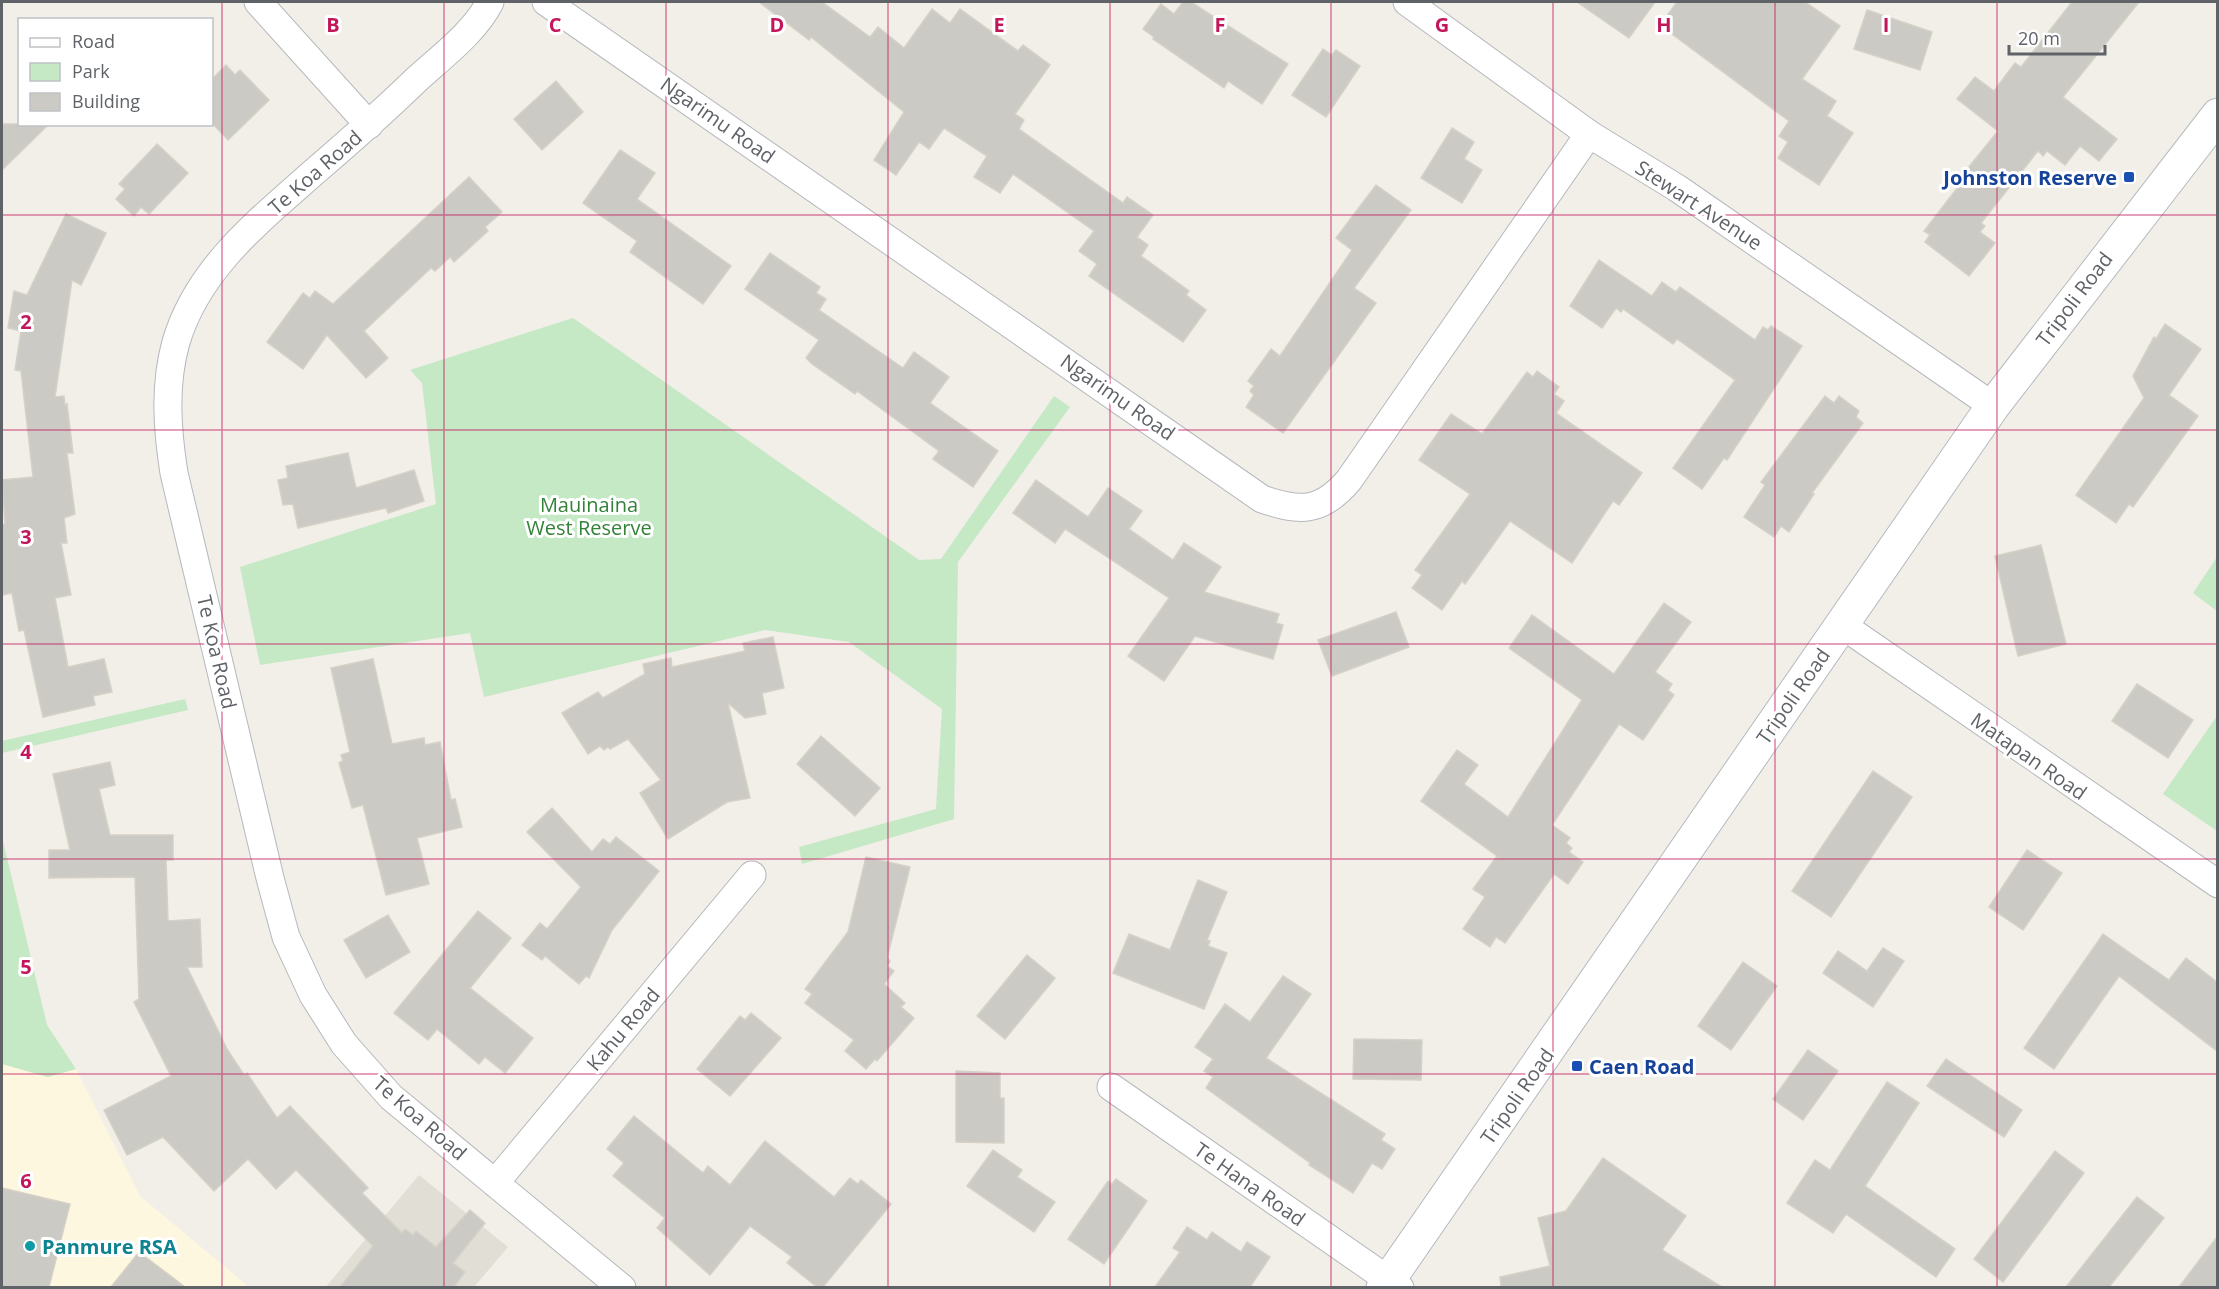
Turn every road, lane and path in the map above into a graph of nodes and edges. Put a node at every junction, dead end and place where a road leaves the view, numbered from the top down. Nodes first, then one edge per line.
1 (258, 2) edge
2 (490, 2) edge
3 (546, 2) edge
4 (1407, 2) edge
5 (2217, 115) edge
6 (369, 125) junction
7 (1589, 134) junction
8 (1993, 406) junction
9 (1842, 625) junction
10 (752, 875) dead end
11 (2217, 884) edge
12 (1111, 1087) dead end
13 (495, 1183) junction
14 (1390, 1285) edge
15 (622, 1287) edge

1 - 6 street
2 - 6 street, Te Koa Road
3 - 7 street, Ngarimu Road
4 - 7 street, Stewart Avenue
5 - 8 street, Tripoli Road
6 - 13 street, Te Koa Road
7 - 8 street, Stewart Avenue
8 - 9 street, Tripoli Road
9 - 11 street, Matapan Road
9 - 14 street, Tripoli Road
10 - 13 street, Kahu Road
12 - 14 street, Te Hana Road
13 - 15 street, Te Koa Road

